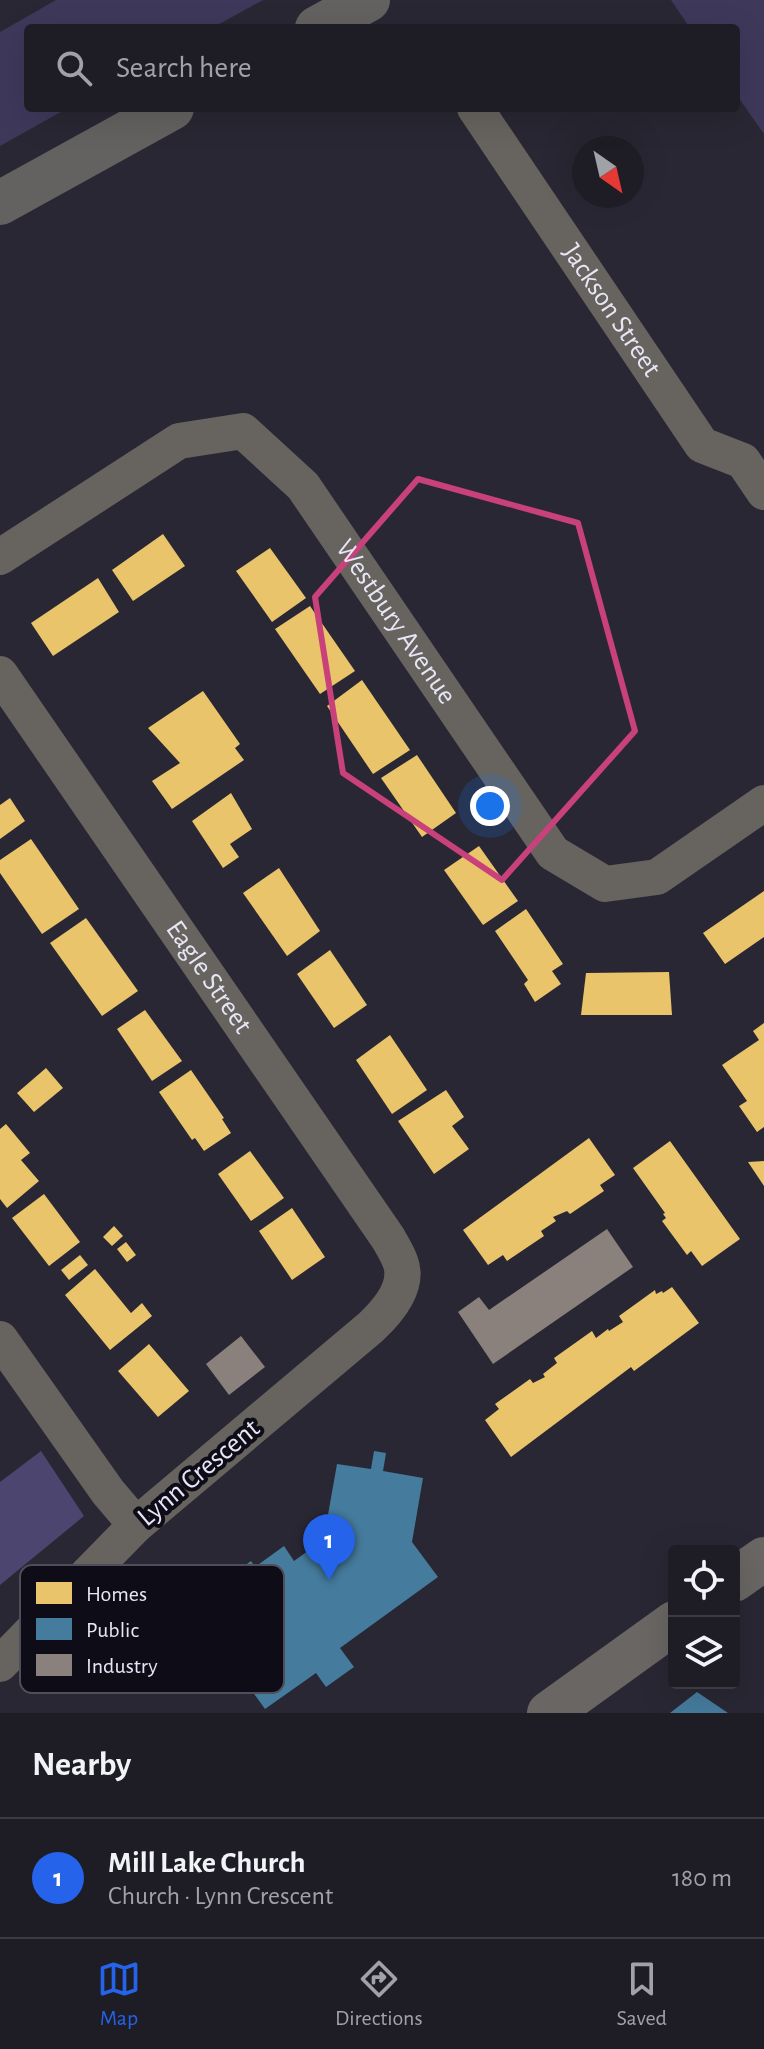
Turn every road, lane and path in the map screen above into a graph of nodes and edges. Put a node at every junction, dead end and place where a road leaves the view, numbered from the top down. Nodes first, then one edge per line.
1 (368, 0) edge
2 (324, 24) edge
3 (165, 112) edge
4 (478, 112) edge
5 (0, 203) edge
6 (764, 492) edge
7 (0, 557) edge
8 (0, 674) edge
9 (764, 803) edge
10 (400, 1287) joint
11 (0, 1339) edge
12 (136, 1525) junction
13 (764, 1559) edge
14 (97, 1565) edge
15 (740, 1576) edge
16 (668, 1627) edge
17 (20, 1644) edge
18 (0, 1664) edge
19 (549, 1713) edge

1 - 2 highway
3 - 5 highway
4 - 6 street, Jackson Street
7 - 9 street, Westbury Avenue
8 - 10 street, Eagle Street
10 - 12 street, Lynn Crescent
11 - 12 street
12 - 14 street, Lynn Crescent
13 - 15 main road
16 - 19 main road
17 - 18 street, Lynn Crescent

